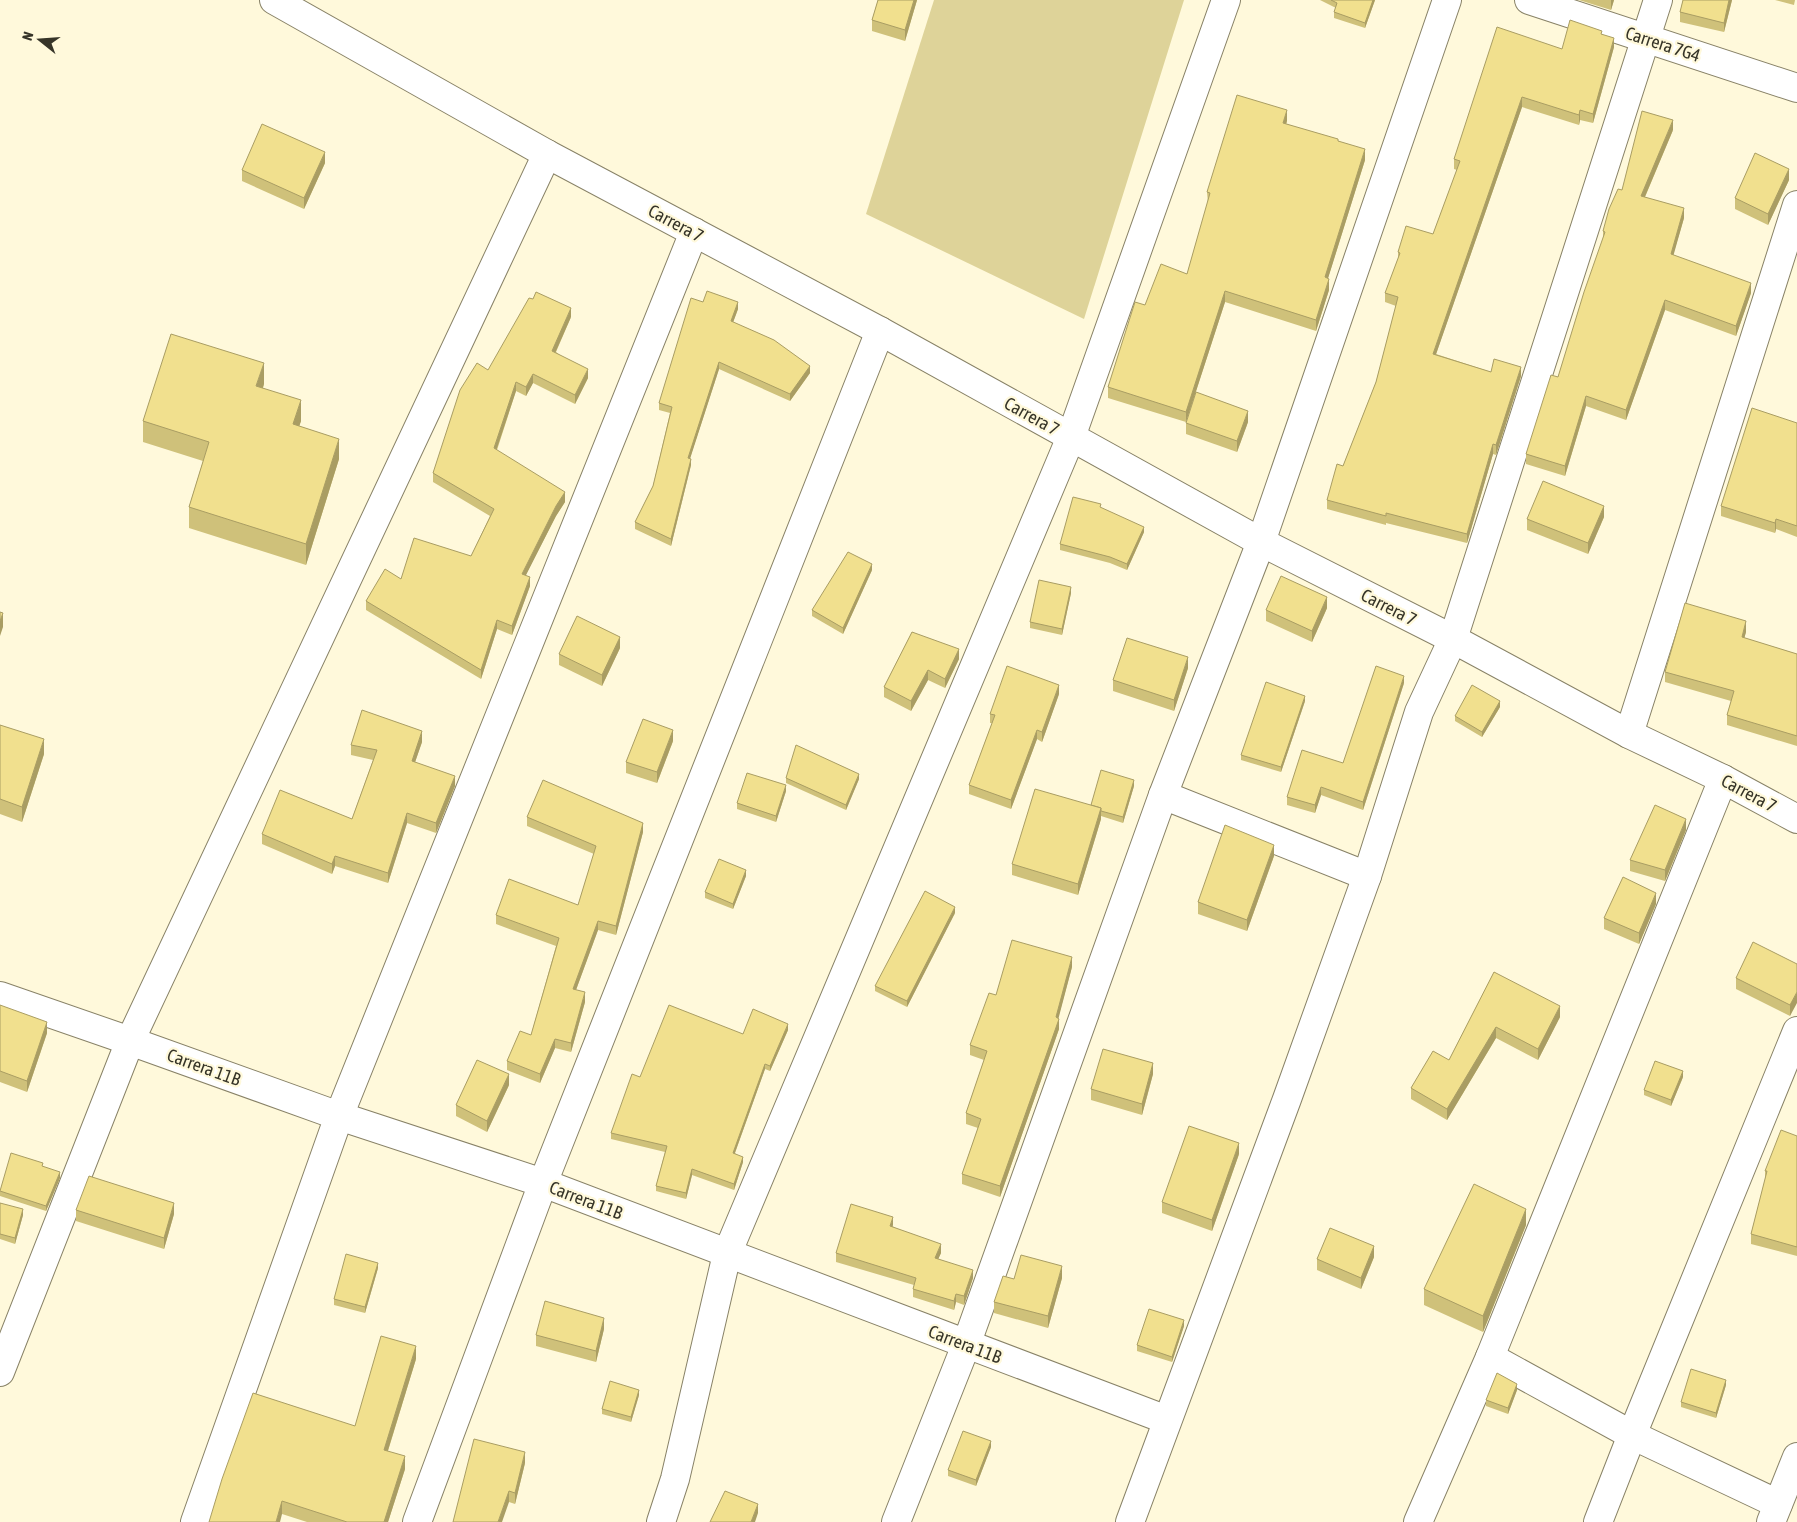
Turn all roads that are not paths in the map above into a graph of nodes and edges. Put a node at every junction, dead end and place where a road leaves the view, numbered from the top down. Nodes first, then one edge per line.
1 (274, 0) edge
2 (1226, 0) edge
3 (1447, 0) edge
4 (1529, 0) edge
5 (1658, 0) edge
6 (1646, 39) junction
7 (1797, 88) edge
8 (547, 154) junction
9 (1797, 205) edge
10 (694, 232) junction
11 (880, 331) junction
12 (1071, 437) junction
13 (1261, 542) junction
14 (1453, 639) junction
15 (1630, 734) junction
16 (1722, 779) junction
17 (1163, 795) junction
18 (1797, 819) edge
19 (1367, 876) junction
20 (0, 996) edge
21 (1797, 1031) edge
22 (130, 1041) junction
23 (339, 1116) junction
24 (543, 1183) junction
25 (727, 1254) junction
26 (966, 1345) junction
27 (1490, 1357) junction
28 (0, 1372) edge
29 (1167, 1420) junction
30 (1632, 1435) junction
31 (1797, 1458) edge
32 (1775, 1513) edge
33 (195, 1522) edge
34 (416, 1522) edge
35 (661, 1522) edge
36 (896, 1522) edge
37 (1130, 1522) edge
38 (1418, 1522) edge
39 (1598, 1522) edge

1 - 8 street, Carrera 7
2 - 12 street
3 - 13 street
4 - 6 street, Carrera 7G4
5 - 6 street
6 - 7 street, Carrera 7G4
6 - 14 street
8 - 10 street, Carrera 7
8 - 22 street
9 - 15 street
10 - 11 street, Carrera 7
10 - 23 street
11 - 12 street, Carrera 7
11 - 24 street
12 - 13 street, Carrera 7
12 - 25 street
13 - 14 street, Carrera 7
13 - 17 street
14 - 15 street, Carrera 7
14 - 19 street
15 - 16 street, Carrera 7
16 - 18 street, Carrera 7
16 - 27 street
17 - 19 street
17 - 26 street
19 - 29 street
20 - 22 street, Carrera 11B
21 - 30 street
22 - 23 street, Carrera 11B
22 - 28 street
23 - 24 street, Carrera 11B
23 - 33 street
24 - 25 street, Carrera 11B
24 - 34 street
25 - 26 street, Carrera 11B
25 - 35 street
26 - 29 street, Carrera 11B
26 - 36 street
27 - 30 street
27 - 38 street
29 - 37 street
30 - 32 street
30 - 39 street
31 - 32 street

